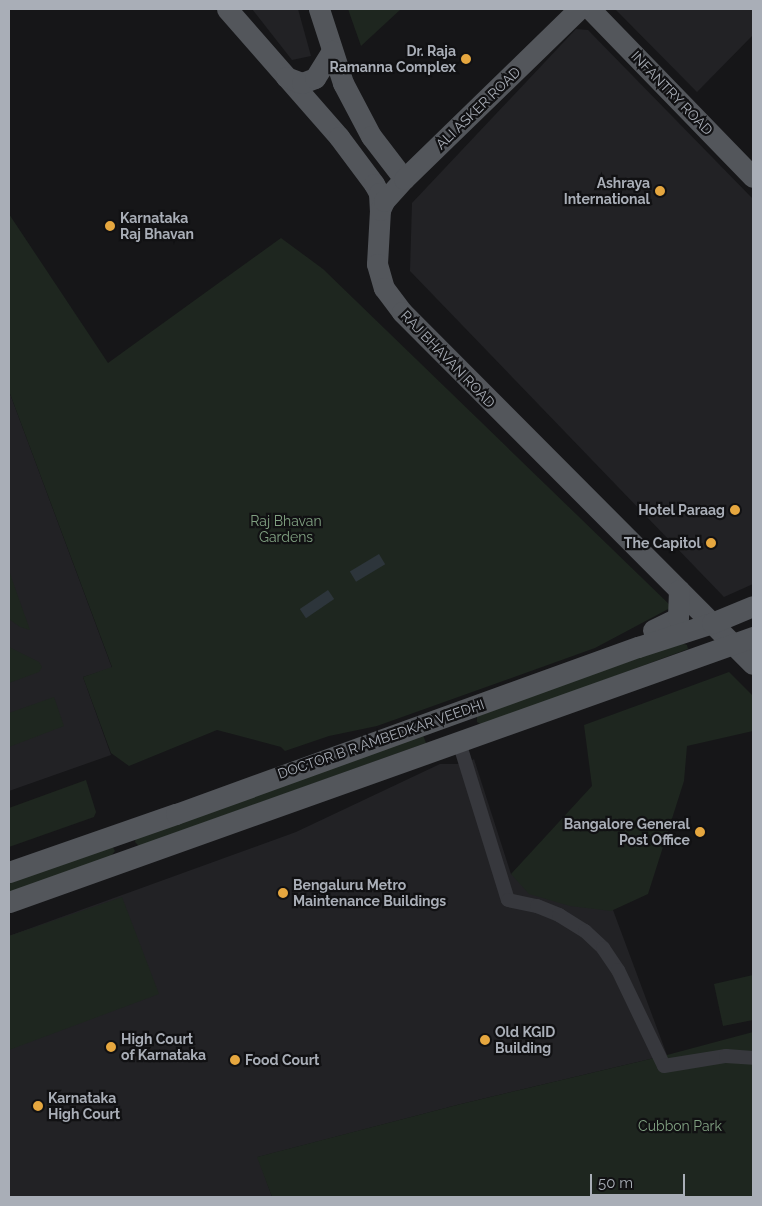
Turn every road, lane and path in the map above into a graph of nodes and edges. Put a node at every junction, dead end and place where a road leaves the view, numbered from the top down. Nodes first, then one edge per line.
1 (227, 9) edge
2 (319, 9) edge
3 (579, 9) edge
4 (590, 9) edge
5 (332, 51) junction
6 (286, 77) junction
7 (753, 177) edge
8 (404, 179) junction
9 (380, 210) junction
10 (679, 590) junction
11 (753, 606) edge
12 (712, 623) junction
13 (744, 641) edge
14 (638, 647) junction
15 (753, 664) edge
16 (464, 709) junction
17 (433, 720) junction
18 (459, 742) junction
19 (9, 872) edge
20 (9, 902) edge
21 (753, 1058) edge

1 - 6 main road, RAJ BHAVAN ROAD
2 - 5 main road
3 - 8 main road, ALI ASKER ROAD
4 - 7 main road, INFANTRY ROAD
5 - 6 main road
5 - 8 main road
6 - 9 main road, RAJ BHAVAN ROAD
8 - 9 main road, ALI ASKER ROAD
9 - 10 main road, RAJ BHAVAN ROAD
10 - 12 main road, RAJ BHAVAN ROAD
10 - 14 main road
11 - 12 main road, DOCTOR B R AMBEDKAR VEEDHI
12 - 13 main road, RAJ BHAVAN ROAD
12 - 14 main road, DOCTOR B R AMBEDKAR VEEDHI
13 - 15 main road, RAJ BHAVAN ROAD
13 - 18 main road, DOCTOR B R AMBEDKAR VEEDHI
14 - 16 main road, DOCTOR B R AMBEDKAR VEEDHI
16 - 17 main road, DOCTOR B R AMBEDKAR VEEDHI
16 - 18 main road
17 - 18 main road
17 - 19 main road, DOCTOR B R AMBEDKAR VEEDHI
18 - 20 main road, DOCTOR B R AMBEDKAR VEEDHI
18 - 21 street

